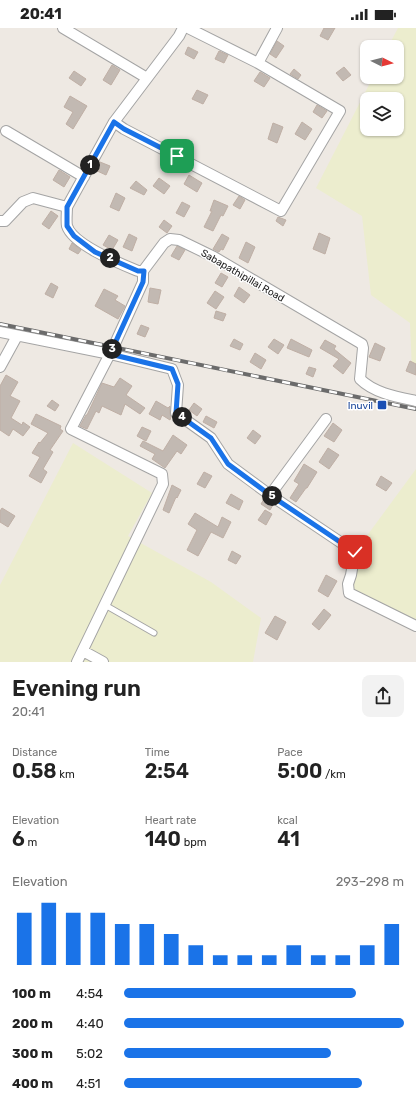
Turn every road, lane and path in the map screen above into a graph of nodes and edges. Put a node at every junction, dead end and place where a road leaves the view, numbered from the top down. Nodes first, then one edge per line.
1 (63, 28) edge
2 (183, 28) edge
3 (188, 28) edge
4 (277, 28) edge
5 (258, 63) junction
6 (147, 78) junction
7 (114, 122) junction
8 (6, 131) dead end
9 (84, 177) junction
10 (67, 207) junction
11 (0, 222) edge
12 (144, 271) junction
13 (0, 332) edge
14 (16, 336) junction
15 (110, 354) junction
16 (0, 367) edge
17 (416, 400) edge
18 (326, 419) dead end
19 (270, 495) junction
20 (105, 605) junction
21 (416, 626) edge
22 (154, 632) dead end
23 (83, 651) junction
24 (78, 662) edge
25 (103, 662) edge

1 - 6 street
2 - 6 street
3 - 5 street
4 - 5 street
5 - 7 street
6 - 7 street
7 - 9 street
8 - 9 street
9 - 10 street
10 - 11 street
10 - 12 street
12 - 15 street
12 - 17 street, Sabapathipillai Road
13 - 14 street
14 - 15 street
14 - 16 street
15 - 19 street
15 - 20 street
18 - 19 street
19 - 21 street
20 - 22 lane
20 - 23 street
23 - 24 street
23 - 25 street

